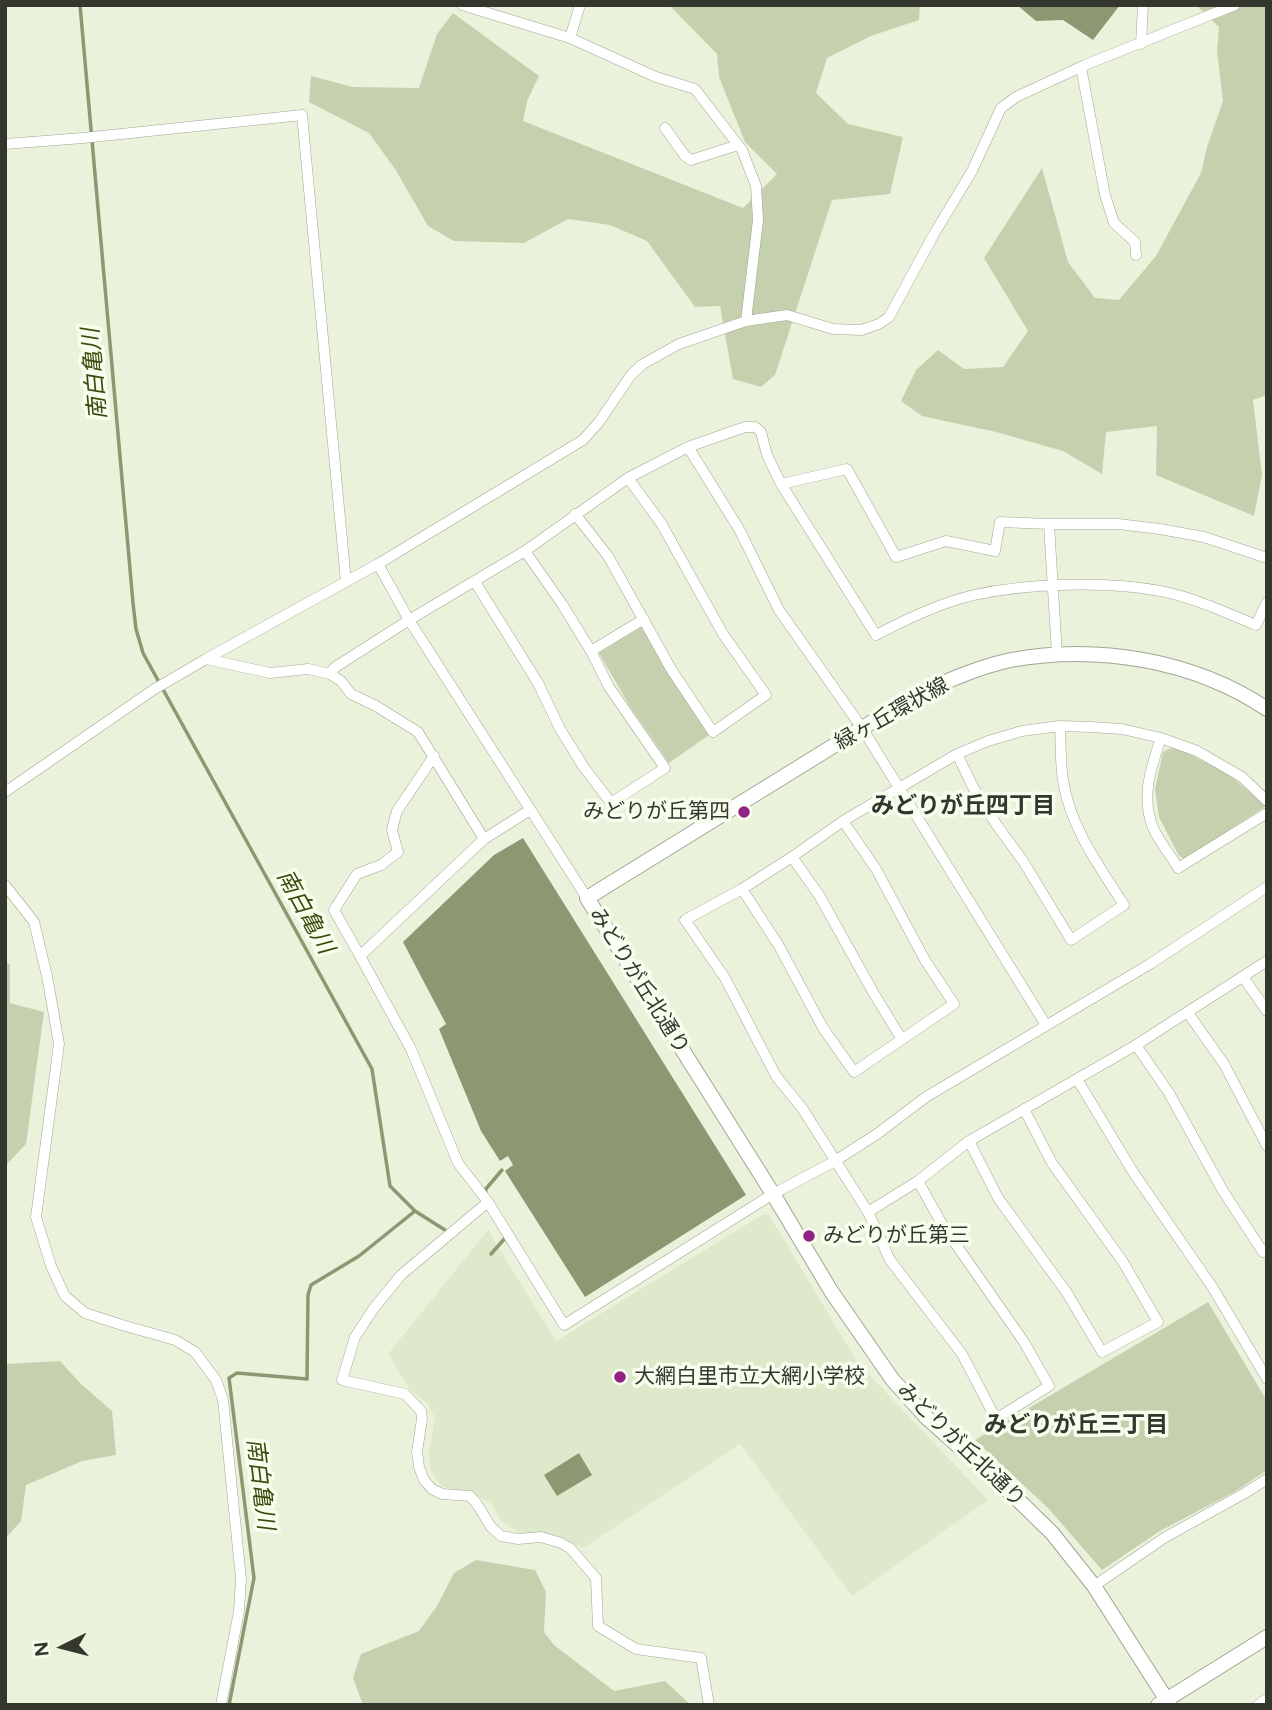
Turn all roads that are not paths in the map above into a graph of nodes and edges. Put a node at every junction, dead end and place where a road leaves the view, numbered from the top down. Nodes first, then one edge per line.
1 (462, 5) edge
2 (580, 5) edge
3 (1143, 5) edge
4 (1235, 5) edge
5 (570, 38) junction
6 (1141, 44) junction
7 (1081, 67) junction
8 (666, 128) dead end
9 (5, 144) edge
10 (738, 145) junction
11 (1136, 256) dead end
12 (746, 321) junction
13 (688, 447) junction
14 (628, 478) junction
15 (781, 484) junction
16 (575, 514) junction
17 (1049, 524) junction
18 (525, 551) junction
19 (1267, 558) edge
20 (378, 564) junction
21 (346, 582) junction
22 (475, 582) junction
23 (1052, 586) junction
24 (1267, 602) edge
25 (644, 619) junction
26 (410, 620) junction
27 (591, 651) junction
28 (1057, 655) junction
29 (206, 659) junction
30 (330, 674) junction
31 (1267, 709) edge
32 (1060, 726) junction
33 (862, 728) junction
34 (1161, 738) junction
35 (957, 754) junction
36 (433, 756) junction
37 (900, 788) junction
38 (5, 792) edge
39 (1267, 801) edge
40 (530, 810) junction
41 (1267, 813) edge
42 (843, 821) junction
43 (484, 839) junction
44 (792, 858) junction
45 (5, 885) edge
46 (1267, 887) edge
47 (742, 889) junction
48 (587, 898) junction
49 (360, 956) junction
50 (1267, 961) edge
51 (1243, 976) junction
52 (1267, 1011) edge
53 (1188, 1013) junction
54 (1046, 1025) junction
55 (901, 1038) junction
56 (1136, 1045) junction
57 (1077, 1079) junction
58 (1024, 1109) junction
59 (970, 1141) junction
60 (1267, 1146) edge
61 (835, 1161) junction
62 (918, 1181) junction
63 (773, 1194) junction
64 (488, 1202) junction
65 (868, 1212) junction
66 (1267, 1249) edge
67 (1267, 1379) edge
68 (1267, 1479) edge
69 (1094, 1586) junction
70 (1267, 1637) edge
71 (1267, 1699) edge
72 (1165, 1703) edge
73 (221, 1705) edge
74 (709, 1705) edge
75 (1258, 1705) edge

1 - 5 street
2 - 5 street
3 - 6 street
4 - 6 street
5 - 10 street
6 - 7 street
7 - 11 street
7 - 12 street
8 - 10 street
9 - 21 street
10 - 12 street
12 - 20 street
13 - 14 street
13 - 15 street
13 - 33 street
14 - 16 street
14 - 25 street
15 - 17 street
15 - 23 street
16 - 18 street
16 - 25 street
17 - 19 street
17 - 23 street
18 - 22 street
18 - 27 street
20 - 21 street
20 - 26 street
21 - 29 street
22 - 26 street
22 - 27 street
23 - 24 street
23 - 28 street
25 - 27 street
26 - 30 street
26 - 40 street
28 - 31 street, 緑ヶ丘環状線
28 - 33 street, 緑ヶ丘環状線
29 - 30 street
29 - 38 street
30 - 36 street
32 - 34 street
32 - 35 street
32 - 35 street
33 - 37 street
33 - 48 street, 緑ヶ丘環状線
34 - 39 street
34 - 41 street
35 - 37 street
36 - 43 street
36 - 49 street
37 - 42 street
37 - 54 street
40 - 43 street
40 - 48 street
42 - 44 street
42 - 55 street
43 - 49 street
44 - 47 street
44 - 55 street
45 - 73 street
46 - 54 street
47 - 55 street
47 - 61 street
48 - 63 street, みどりが丘北通り
49 - 64 street
50 - 51 street
51 - 52 street
51 - 53 street
53 - 56 street
53 - 60 street
54 - 61 street
56 - 57 street
56 - 66 street
57 - 58 street
57 - 67 street
58 - 59 street
58 - 59 street
59 - 62 street
61 - 63 street
61 - 65 street
62 - 65 street
62 - 65 street
63 - 64 street
63 - 69 street, みどりが丘北通り
64 - 74 street
68 - 69 street
69 - 72 street, みどりが丘北通り
70 - 72 street
71 - 75 street

